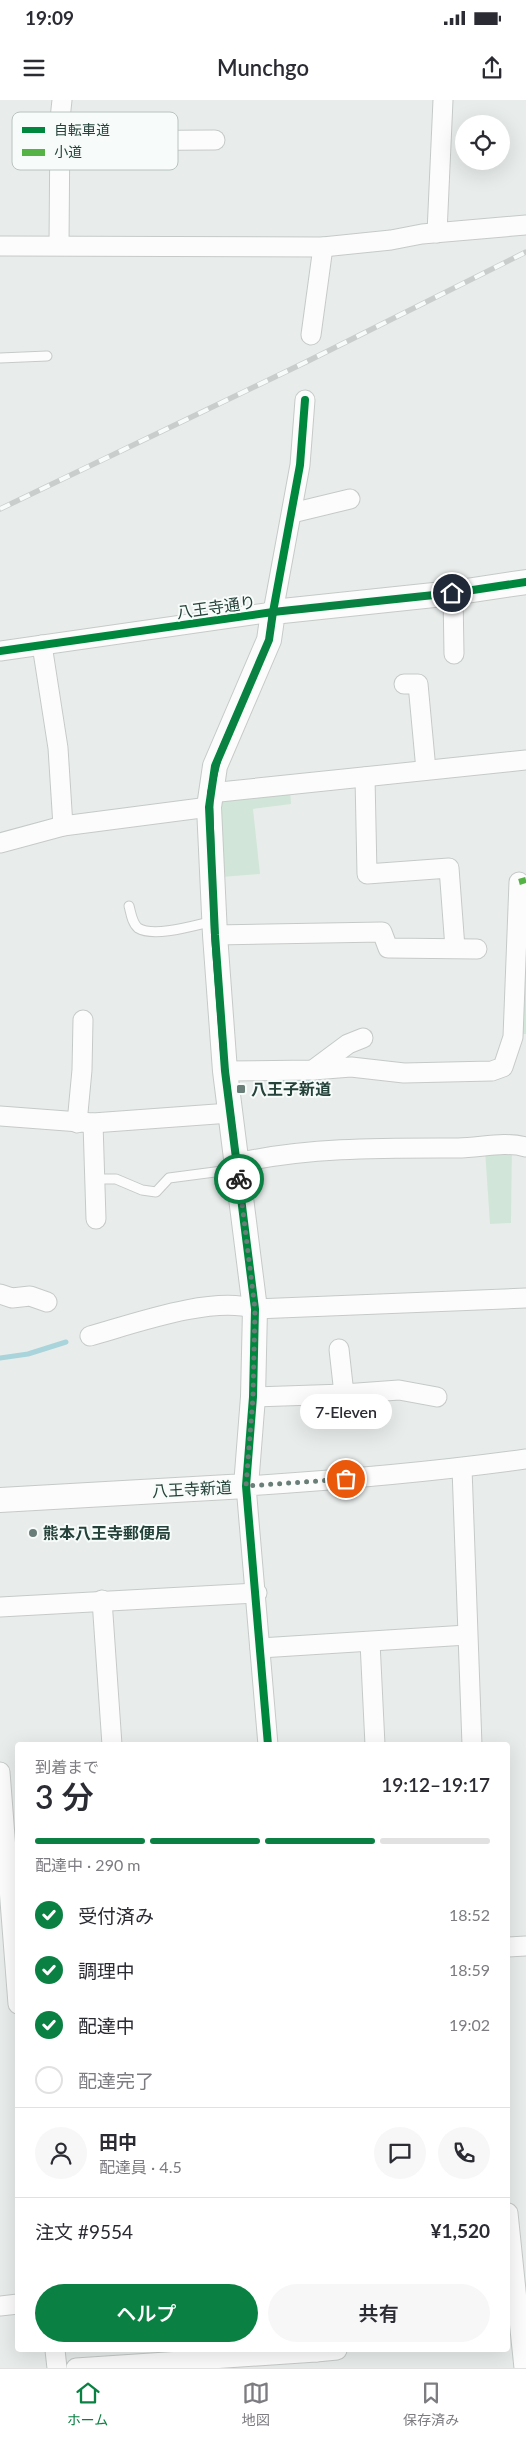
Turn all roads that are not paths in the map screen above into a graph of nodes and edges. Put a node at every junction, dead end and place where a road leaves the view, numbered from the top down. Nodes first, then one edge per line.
1 (443, 100) edge
2 (178, 140) edge
3 (215, 140) dead end
4 (60, 170) edge
5 (526, 225) edge
6 (437, 233) junction
7 (59, 245) junction
8 (0, 246) edge
9 (322, 247) junction
10 (311, 335) dead end
11 (47, 356) dead end
12 (0, 358) edge
13 (305, 400) dead end
14 (350, 498) dead end
15 (292, 513) junction
16 (526, 582) edge
17 (452, 593) junction
18 (272, 612) junction
19 (42, 645) junction
20 (0, 651) edge
21 (454, 654) dead end
22 (404, 684) dead end
23 (526, 760) edge
24 (426, 770) junction
25 (365, 777) junction
26 (210, 800) junction
27 (63, 826) junction
28 (0, 843) edge
29 (520, 882) dead end
30 (129, 906) dead end
31 (214, 928) junction
32 (456, 948) junction
33 (477, 949) dead end
34 (83, 1020) dead end
35 (362, 1038) dead end
36 (313, 1070) junction
37 (225, 1072) junction
38 (230, 1113) junction
39 (0, 1116) edge
40 (85, 1123) junction
41 (526, 1147) edge
42 (237, 1162) junction
43 (95, 1180) junction
44 (96, 1219) dead end
45 (0, 1294) edge
46 (526, 1298) edge
47 (47, 1302) dead end
48 (255, 1309) junction
49 (90, 1336) dead end
50 (339, 1349) dead end
51 (344, 1394) junction
52 (253, 1397) junction
53 (436, 1397) dead end
54 (526, 1459) edge
55 (462, 1468) junction
56 (246, 1486) junction
57 (0, 1500) edge
58 (256, 1593) junction
59 (102, 1600) junction
60 (0, 1607) edge
61 (467, 1635) junction
62 (370, 1642) junction
63 (260, 1648) junction
64 (112, 1742) edge
65 (268, 1742) edge
66 (374, 1742) edge
67 (472, 1742) edge
68 (0, 1772) edge
69 (13, 1882) edge
70 (15, 1937) edge
71 (526, 1946) edge
72 (510, 1947) edge
73 (510, 2237) edge
74 (15, 2304) edge
75 (0, 2306) edge
76 (518, 2339) edge
77 (55, 2352) edge
78 (302, 2352) edge
79 (57, 2368) edge
80 (76, 2368) edge
81 (524, 2368) edge

1 - 6 street
2 - 3 street
4 - 7 street
5 - 6 street
6 - 9 street
7 - 8 street
7 - 9 street
9 - 10 street
11 - 12 lane
13 - 15 street
14 - 15 street
15 - 18 street
16 - 17 street, 八王寺通り
17 - 18 street, 八王寺通り
17 - 21 street
18 - 19 street, 八王寺通り
18 - 26 street, 八王寺新道
19 - 20 street, 八王寺通り
19 - 27 street
22 - 24 street
23 - 24 street
24 - 25 street
25 - 26 street
25 - 32 street
26 - 27 street
26 - 31 street, 八王寺新道
27 - 28 street
29 - 36 street
30 - 31 lane
31 - 32 street
31 - 37 street, 八王寺新道
32 - 33 street
34 - 40 street
35 - 36 street
36 - 37 street
37 - 38 street, 八王寺新道
38 - 40 street
38 - 42 street, 八王寺新道
39 - 40 street
40 - 43 street
41 - 42 street
42 - 43 lane
42 - 48 street, 八王寺新道
43 - 44 street
45 - 47 street
46 - 48 street
48 - 49 street
48 - 52 street, 八王寺新道
50 - 51 street
51 - 52 street
51 - 53 street
52 - 56 street, 八王寺新道
54 - 55 street
55 - 56 street
55 - 61 street
56 - 57 street, 八王寺新道
56 - 58 street
58 - 59 street
58 - 63 street
59 - 60 street
59 - 64 street
61 - 62 street
61 - 67 street
62 - 63 street
62 - 66 street
63 - 65 street
68 - 69 street
69 - 70 street
71 - 72 street
73 - 76 street
74 - 75 street
76 - 81 street
77 - 79 street
78 - 80 street

